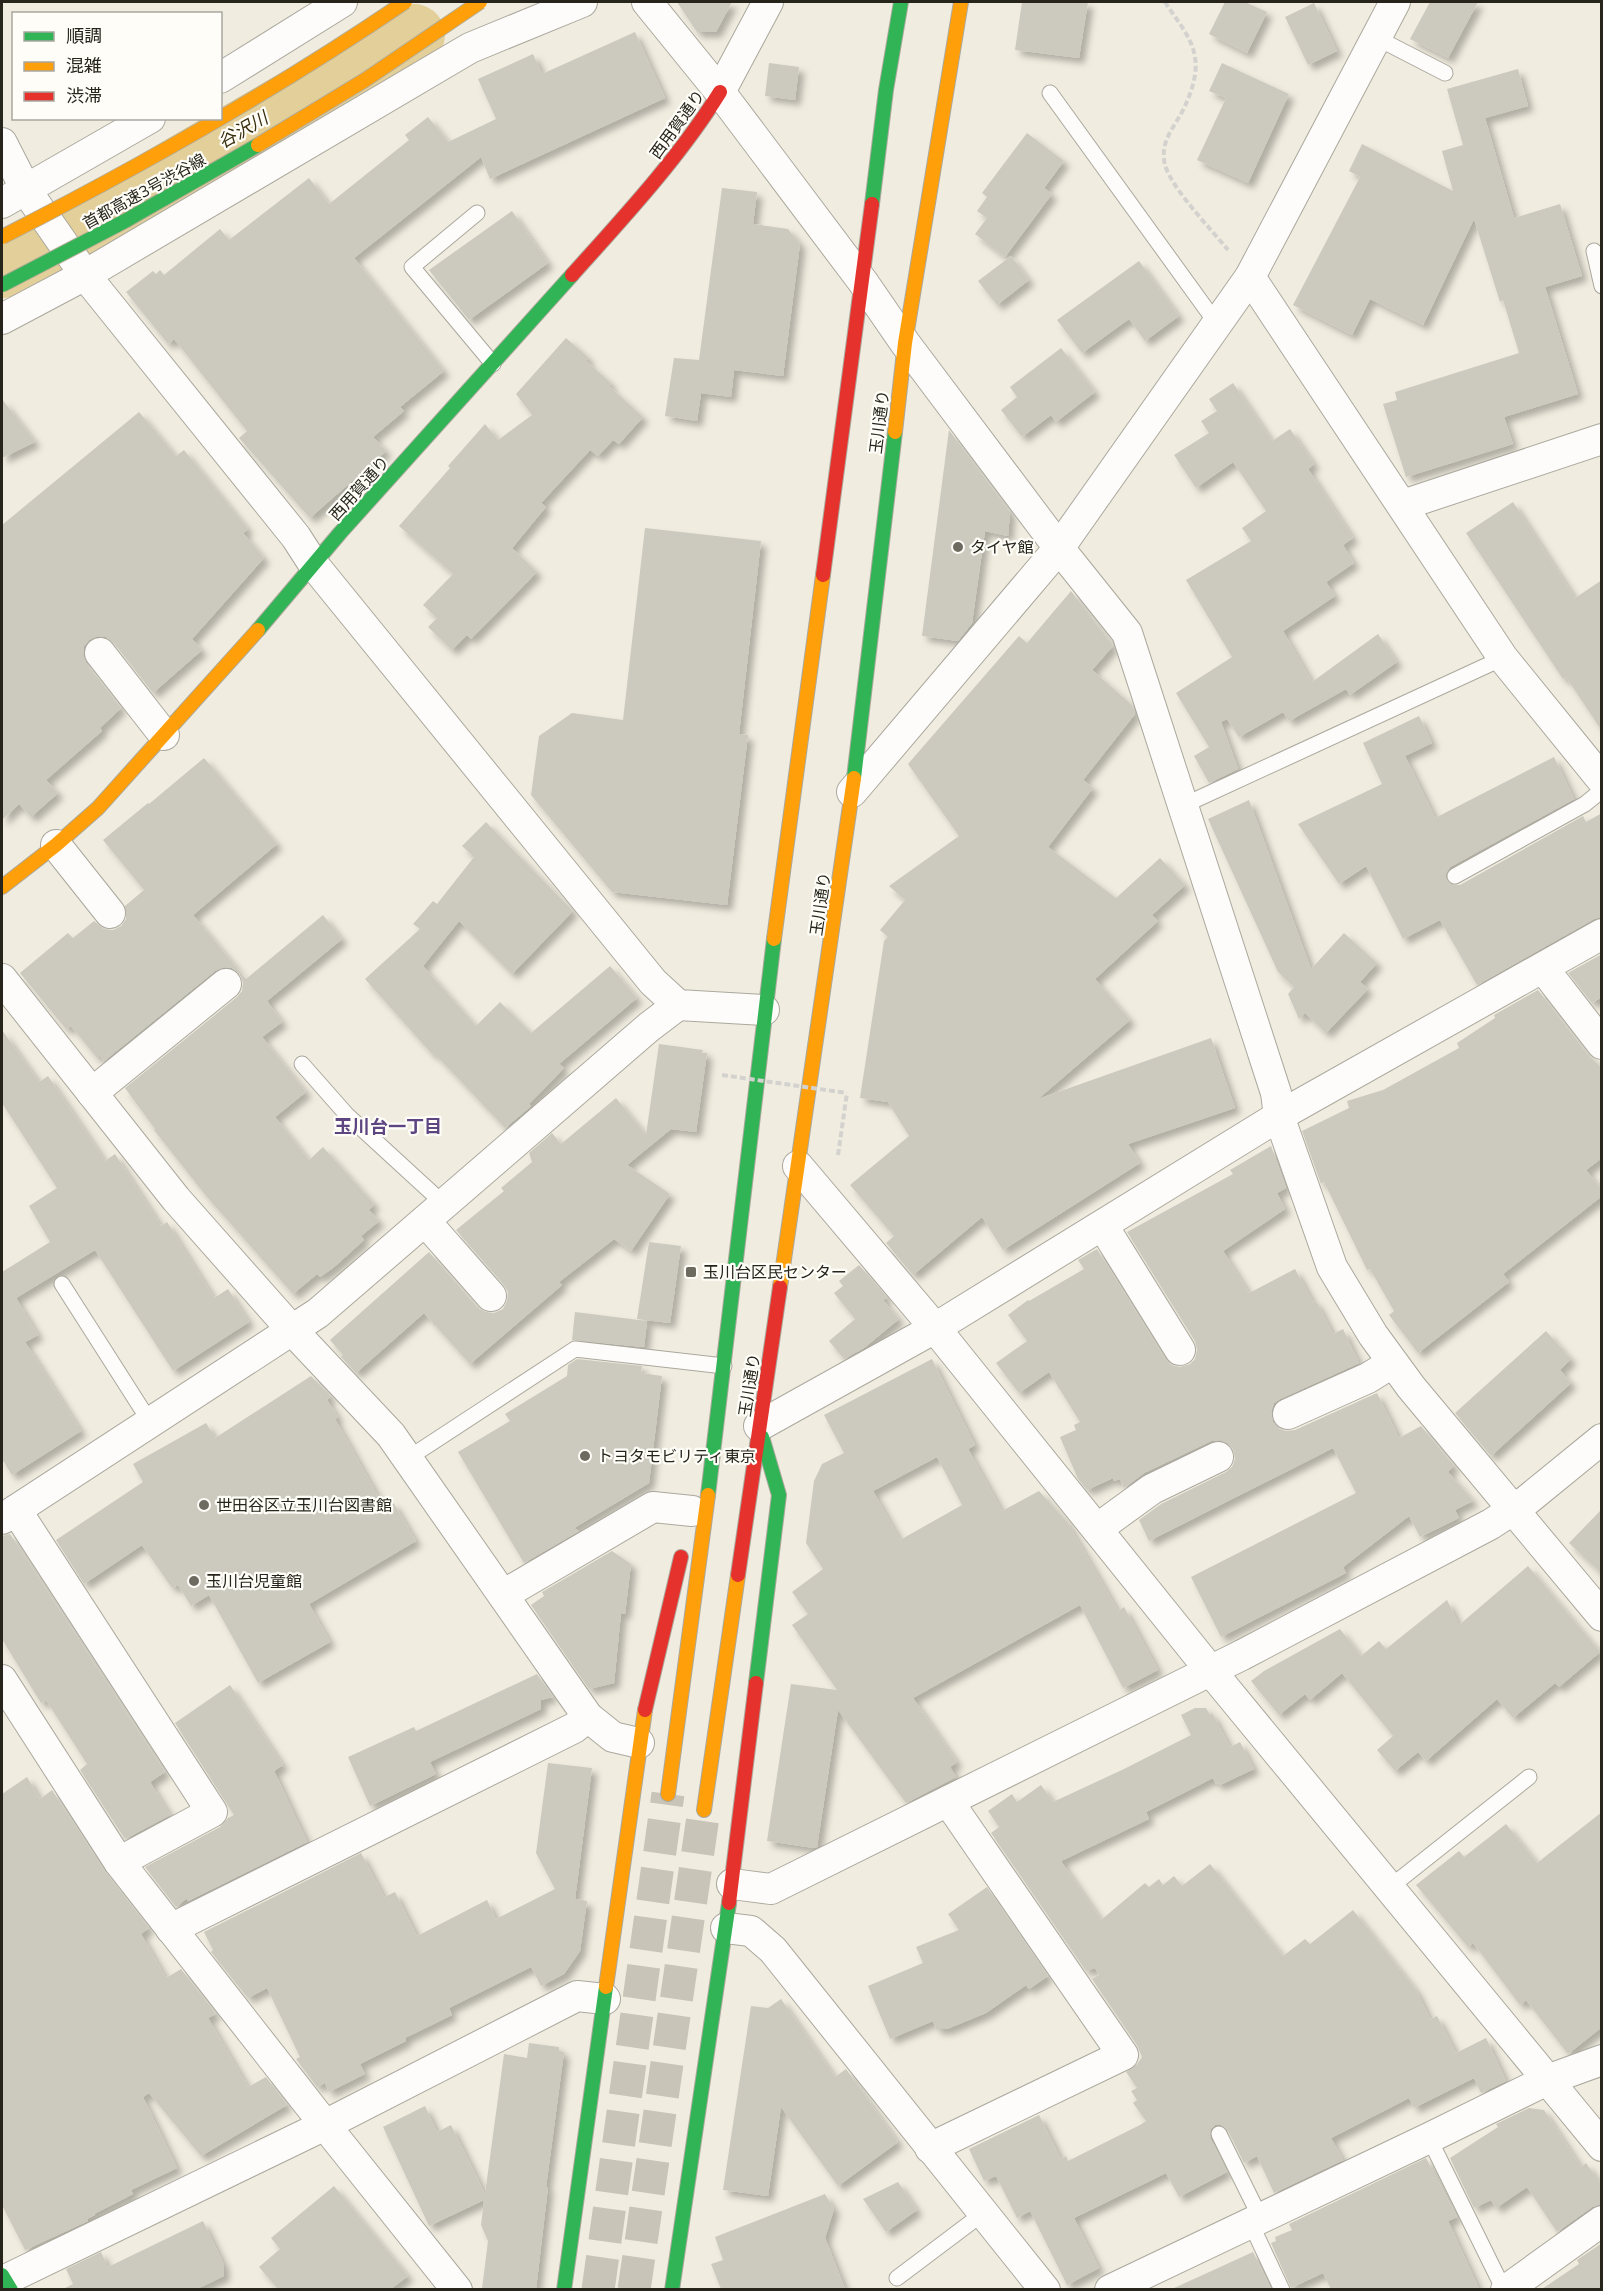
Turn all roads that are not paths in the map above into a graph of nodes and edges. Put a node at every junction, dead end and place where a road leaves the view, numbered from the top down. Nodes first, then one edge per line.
1 (342, 2) edge
2 (405, 2) edge
3 (480, 2) edge
4 (582, 2) edge
5 (647, 2) edge
6 (768, 2) edge
7 (901, 2) edge
8 (961, 2) edge
9 (1395, 2) edge
10 (1377, 38) junction
11 (1445, 73) dead end
12 (222, 77) edge
13 (720, 92) junction
14 (1050, 93) dead end
15 (222, 118) edge
16 (147, 120) edge
17 (218, 120) edge
18 (2, 143) edge
19 (14, 197) edge
20 (477, 213) dead end
21 (2, 237) edge
22 (1594, 252) dead end
23 (85, 275) junction
24 (1250, 278) junction
25 (863, 282) junction
26 (2, 285) edge
27 (1602, 286) edge
28 (2, 319) edge
29 (1216, 324) junction
30 (905, 343) junction
31 (493, 364) junction
32 (1602, 439) edge
33 (1403, 505) junction
34 (1059, 548) junction
35 (314, 565) junction
36 (100, 653) dead end
37 (1503, 658) junction
38 (164, 735) junction
39 (1602, 780) edge
40 (1602, 790) edge
41 (852, 792) junction
42 (1182, 806) junction
43 (56, 844) junction
44 (1455, 876) dead end
45 (2, 886) edge
46 (110, 913) dead end
47 (1602, 934) edge
48 (1543, 968) junction
49 (2, 979) edge
50 (226, 984) dead end
51 (678, 1005) junction
52 (764, 1010) junction
53 (1602, 1044) edge
54 (302, 1064) dead end
55 (92, 1093) junction
56 (1279, 1116) junction
57 (798, 1166) junction
58 (435, 1213) junction
59 (1102, 1226) junction
60 (62, 1284) dead end
61 (491, 1296) dead end
62 (935, 1328) junction
63 (292, 1330) junction
64 (1179, 1350) dead end
65 (1392, 1363) junction
66 (724, 1366) junction
67 (720, 1404) junction
68 (1288, 1414) dead end
69 (150, 1422) junction
70 (759, 1426) junction
71 (1602, 1439) edge
72 (1218, 1457) dead end
73 (407, 1459) junction
74 (1514, 1510) junction
75 (9, 1514) edge
76 (691, 1517) joint
77 (1097, 1529) junction
78 (684, 1546) dead end
79 (502, 1594) junction
80 (1602, 1616) edge
81 (1210, 1670) junction
82 (2, 1680) edge
83 (588, 1717) junction
84 (639, 1743) junction
85 (1528, 1777) dead end
86 (668, 1794) tunnel mouth
87 (948, 1801) junction
88 (704, 1810) tunnel mouth
89 (119, 1862) junction
90 (732, 1884) junction
91 (1389, 1888) junction
92 (726, 1928) junction
93 (171, 1929) junction
94 (605, 1999) junction
95 (1602, 2060) edge
96 (1547, 2080) junction
97 (325, 2125) junction
98 (1219, 2134) dead end
99 (1429, 2138) junction
100 (1602, 2146) edge
101 (930, 2148) junction
102 (982, 2214) junction
103 (1256, 2221) junction
104 (1602, 2221) edge
105 (897, 2278) dead end
106 (4, 2285) edge
107 (457, 2289) edge
108 (564, 2289) edge
109 (672, 2289) edge
110 (1045, 2289) edge
111 (1110, 2289) edge
112 (1282, 2289) edge
113 (1505, 2289) edge

1 - 12 street
2 - 15 main road, 首都高速3号渋谷線, bridge
3 - 26 main road, 首都高速3号渋谷線, bridge
4 - 23 street
5 - 13 street
6 - 13 street
7 - 25 main road, 玉川通り
8 - 30 main road, 玉川通り
9 - 10 street
10 - 11 lane
10 - 24 street
13 - 25 street
13 - 31 main road, 西用賀通り
14 - 29 lane
16 - 19 street
17 - 21 main road, 首都高速3号渋谷線, bridge
18 - 19 street
19 - 23 street
20 - 31 lane
22 - 27 lane
23 - 28 street
23 - 35 street
24 - 29 street
24 - 33 street
25 - 30 street
25 - 52 main road, 玉川通り
29 - 34 street
30 - 34 street
30 - 41 main road, 玉川通り
31 - 35 main road, 西用賀通り
32 - 33 street
33 - 37 street
34 - 41 street
34 - 42 street
35 - 38 main road, 西用賀通り
35 - 51 street
36 - 38 street
37 - 39 street
37 - 42 lane
38 - 43 main road, 西用賀通り
40 - 44 lane
41 - 57 main road, 玉川通り
42 - 56 street
43 - 45 main road, 西用賀通り
43 - 46 street
47 - 48 street
48 - 53 street
48 - 56 street
49 - 55 street
50 - 55 street
51 - 52 street
51 - 58 street
52 - 66 main road, 玉川通り
54 - 58 lane
55 - 63 street
56 - 59 street
56 - 65 street
57 - 62 street
57 - 70 main road, 玉川通り
58 - 61 street
58 - 63 street
59 - 62 street
59 - 64 street
60 - 69 lane
62 - 70 street
62 - 77 street
63 - 69 street
63 - 73 street
65 - 68 street
65 - 74 street
66 - 67 main road, 玉川通り
66 - 73 lane
67 - 76 main road
67 - 86 main road, 玉川通り
69 - 75 street
70 - 88 main road, 玉川通り
70 - 90 main road
71 - 74 street
72 - 77 street
73 - 79 street
74 - 80 street
74 - 81 street
75 - 89 street
76 - 79 street
77 - 81 street
78 - 84 main road
79 - 83 street
81 - 87 street
81 - 91 street
82 - 89 street
83 - 84 street
83 - 93 street
84 - 94 main road
85 - 91 lane
87 - 90 street
87 - 101 street
89 - 93 street
90 - 92 main road
91 - 96 street
92 - 101 street
92 - 109 main road
93 - 97 street
94 - 97 street
94 - 108 main road
95 - 96 street
96 - 99 street
96 - 100 street
97 - 106 street
97 - 107 street
98 - 103 lane
99 - 103 street
99 - 113 lane
101 - 102 street
102 - 105 lane
102 - 110 street
103 - 111 street
103 - 112 lane
104 - 113 street

